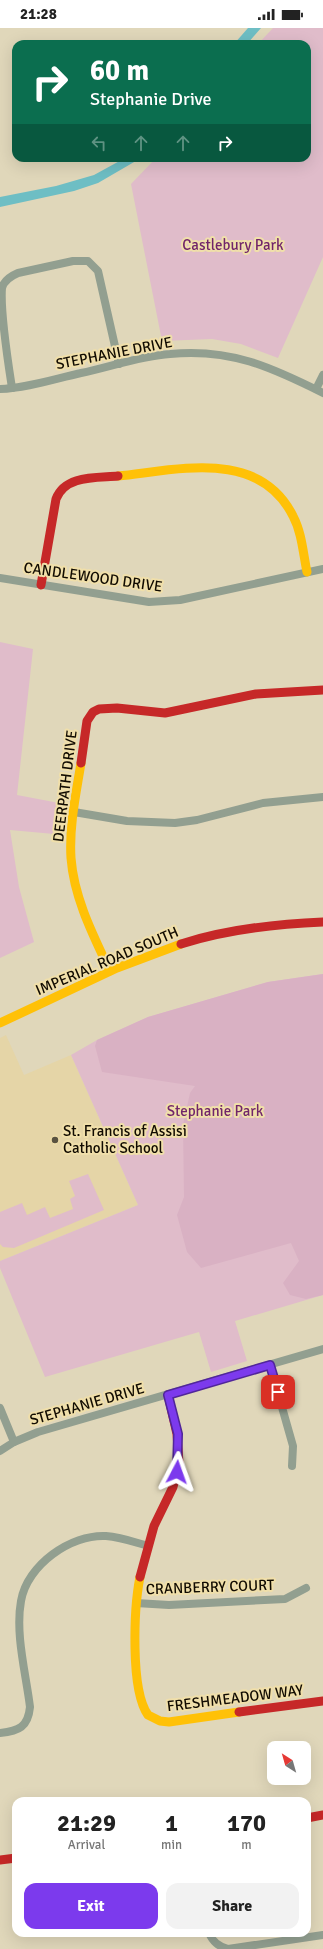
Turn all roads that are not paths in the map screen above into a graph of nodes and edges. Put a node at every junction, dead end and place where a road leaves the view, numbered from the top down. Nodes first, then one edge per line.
1 (119, 364) junction
2 (323, 375) edge
3 (12, 388) junction
4 (0, 389) edge
5 (319, 391) edge
6 (323, 569) edge
7 (307, 572) junction
8 (0, 578) edge
9 (41, 585) junction
10 (323, 690) edge
11 (323, 797) edge
12 (74, 812) junction
13 (323, 922) edge
14 (110, 971) junction
15 (0, 1022) edge
16 (323, 1349) edge
17 (270, 1365) junction
18 (168, 1395) junction
19 (0, 1408) edge
20 (14, 1442) junction
21 (0, 1451) edge
22 (292, 1466) dead end
23 (148, 1546) junction
24 (306, 1588) dead end
25 (136, 1603) junction
26 (323, 1701) edge
27 (0, 1733) edge
28 (323, 1815) edge
29 (311, 1817) edge
30 (12, 1858) edge
31 (0, 1860) edge
32 (323, 1935) edge
33 (211, 1937) edge
34 (309, 1937) edge
35 (311, 1937) edge

1 - 3 street, STEPHANIE DRIVE
1 - 3 street
1 - 5 street, STEPHANIE DRIVE
2 - 5 street
3 - 4 street, STEPHANIE DRIVE
6 - 7 street, CANDLEWOOD DRIVE
7 - 9 street, CANDLEWOOD DRIVE
7 - 9 street
8 - 9 street, CANDLEWOOD DRIVE
10 - 12 street, DEERPATH DRIVE
11 - 12 street
12 - 14 street, DEERPATH DRIVE
13 - 14 street, IMPERIAL ROAD SOUTH
14 - 15 street, IMPERIAL ROAD SOUTH
16 - 17 street, STEPHANIE DRIVE
17 - 18 street, STEPHANIE DRIVE
17 - 22 street
18 - 20 street, STEPHANIE DRIVE
18 - 23 street, FRESHMEADOW WAY
19 - 20 street
20 - 21 street, STEPHANIE DRIVE
23 - 25 street, FRESHMEADOW WAY
23 - 27 street
24 - 25 street, CRANBERRY COURT
25 - 26 street, FRESHMEADOW WAY
28 - 29 street
30 - 31 street
32 - 35 street
33 - 34 street

